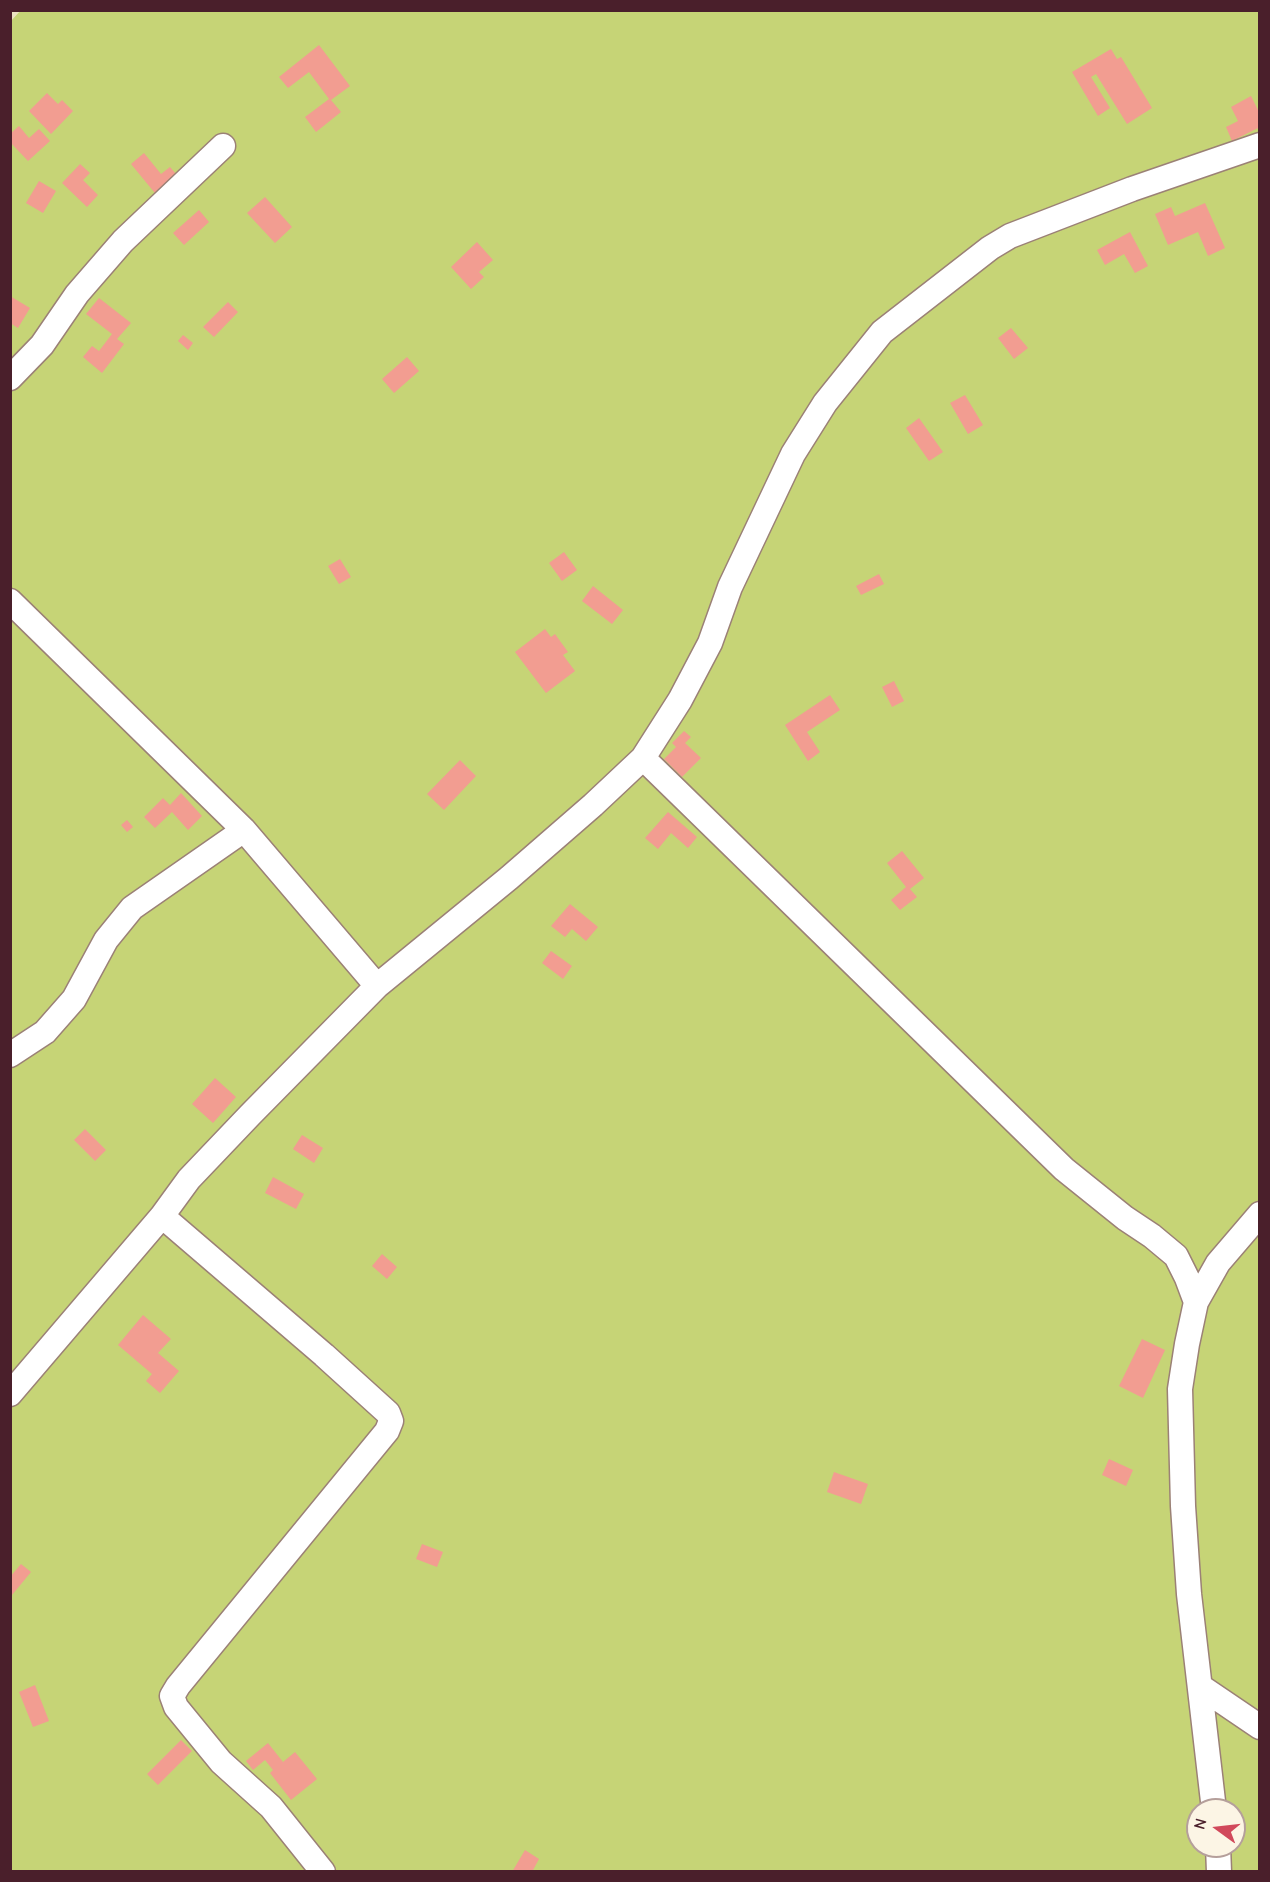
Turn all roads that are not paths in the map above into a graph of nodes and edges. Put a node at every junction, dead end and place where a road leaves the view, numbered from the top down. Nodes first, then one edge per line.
1 (1260, 145) edge
2 (224, 146) dead end
3 (10, 378) edge
4 (10, 601) edge
5 (643, 758) junction
6 (244, 830) junction
7 (377, 987) junction
8 (10, 1055) edge
9 (1260, 1214) edge
10 (162, 1216) junction
11 (1176, 1256) junction
12 (1218, 1263) junction
13 (1196, 1302) junction
14 (10, 1394) edge
15 (1201, 1687) junction
16 (1260, 1727) edge
17 (1213, 1798) edge
18 (323, 1872) edge

1 - 5 street
2 - 3 street
4 - 6 street
5 - 7 street
5 - 11 street
6 - 7 street
6 - 8 street
7 - 10 street
9 - 12 street
10 - 14 street
10 - 18 street
11 - 12 street
11 - 13 street
12 - 13 street
13 - 15 street
15 - 16 street
15 - 17 street

